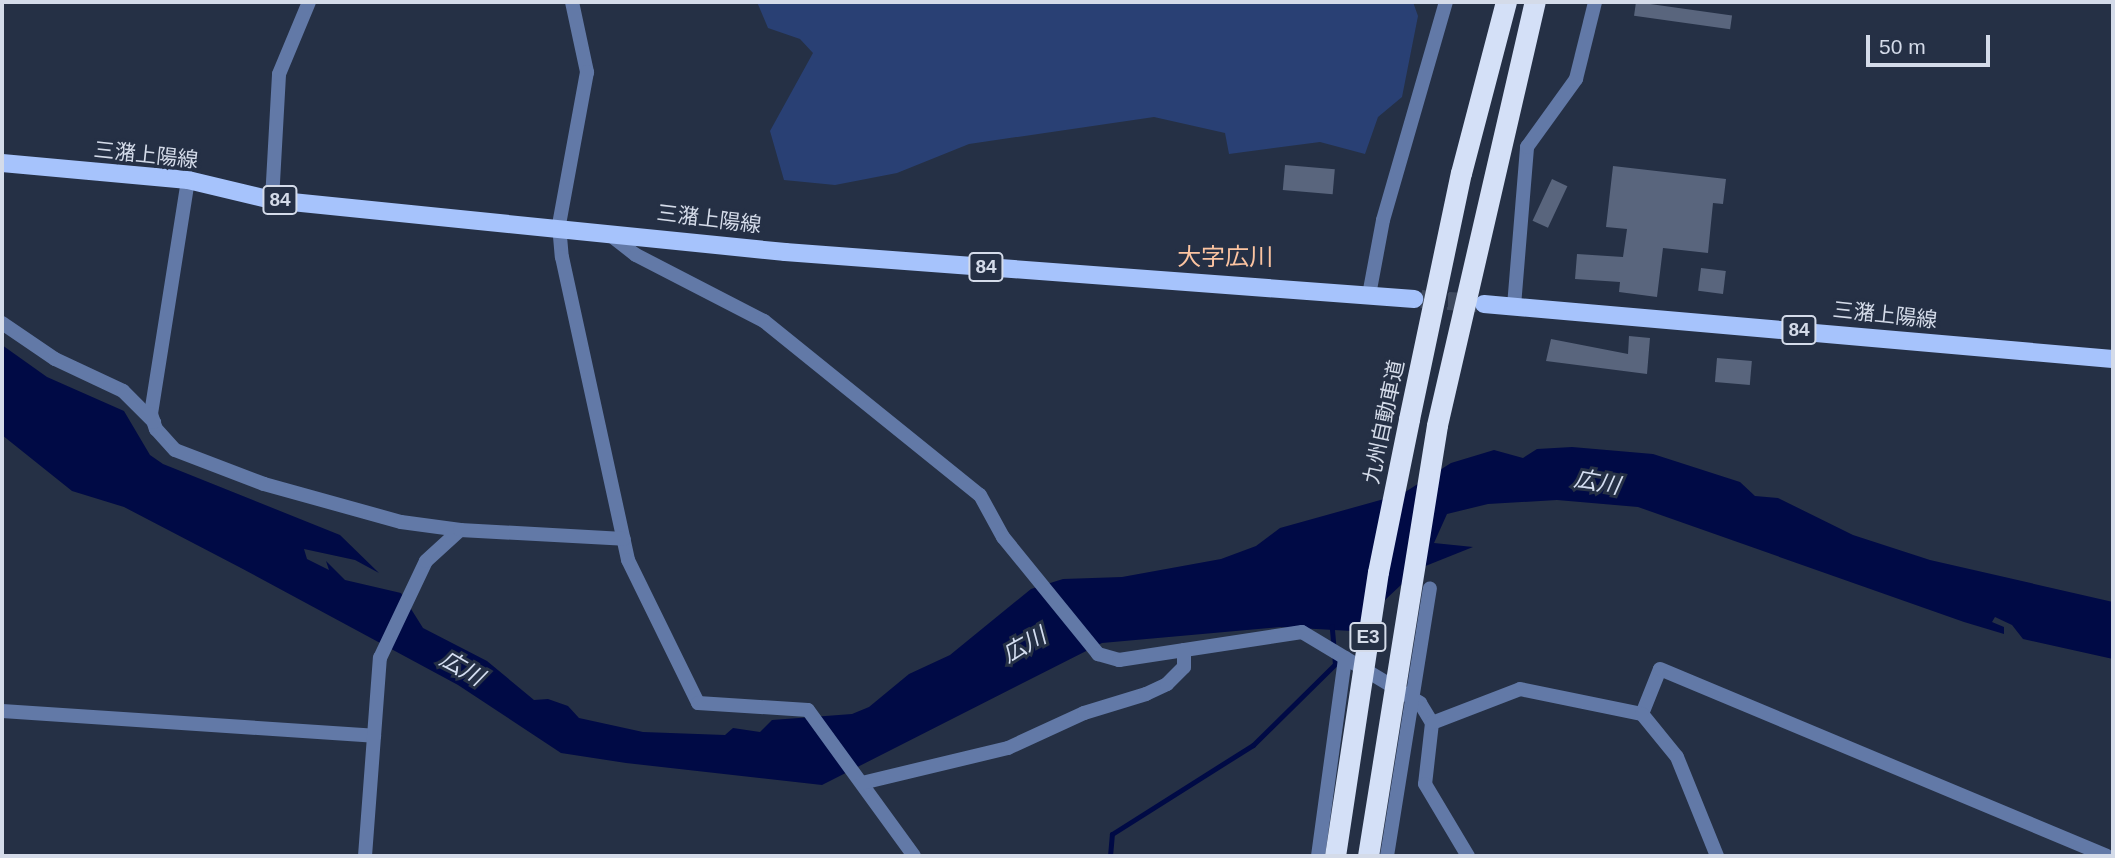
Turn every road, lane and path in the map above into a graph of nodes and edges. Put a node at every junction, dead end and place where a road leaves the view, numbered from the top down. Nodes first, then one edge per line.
1 (309, 2) edge
2 (572, 2) edge
3 (1446, 2) edge
4 (1506, 2) edge
5 (1535, 2) edge
6 (1595, 2) edge
7 (2, 163) edge
8 (188, 180) junction
9 (272, 200) junction
10 (559, 225) junction
11 (603, 229) junction
12 (1369, 295) junction
13 (1414, 299) tunnel mouth
14 (1484, 304) tunnel mouth
15 (1514, 306) junction
16 (2, 323) edge
17 (2113, 359) edge
18 (154, 422) junction
19 (460, 530) junction
20 (624, 539) junction
21 (1430, 588) dead end
22 (1184, 650) junction
23 (1345, 658) junction
24 (1412, 698) junction
25 (2, 711) edge
26 (1642, 714) junction
27 (1432, 723) junction
28 (374, 736) junction
29 (861, 782) junction
30 (365, 856) edge
31 (915, 856) edge
32 (1318, 856) edge
33 (1335, 856) edge
34 (1368, 856) edge
35 (1387, 856) edge
36 (1468, 856) edge
37 (1717, 856) edge
38 (2106, 856) edge

1 - 9 street
2 - 10 street
3 - 12 street
4 - 33 highway, 九州自動車道 / E3, bridge
5 - 34 highway, E3, bridge
6 - 15 street
7 - 8 main road, 三潴上陽線 / 84
8 - 9 main road, 三潴上陽線 / 84
8 - 18 street
9 - 10 main road, 三潴上陽線 / 84
10 - 11 main road, 三潴上陽線 / 84
10 - 20 street
11 - 12 main road, 三潴上陽線 / 84
11 - 22 street
12 - 13 main road, 三潴上陽線 / 84
14 - 15 main road, 三潴上陽線 / 84
15 - 17 main road, 三潴上陽線 / 84
16 - 18 street
18 - 19 street
19 - 20 street
19 - 28 street
20 - 29 street
21 - 24 street
22 - 23 street
22 - 29 street
23 - 24 street
23 - 32 street
24 - 27 street
24 - 35 street
25 - 28 street
26 - 27 street
26 - 37 street
26 - 38 street
27 - 36 street
28 - 30 street
29 - 31 street

